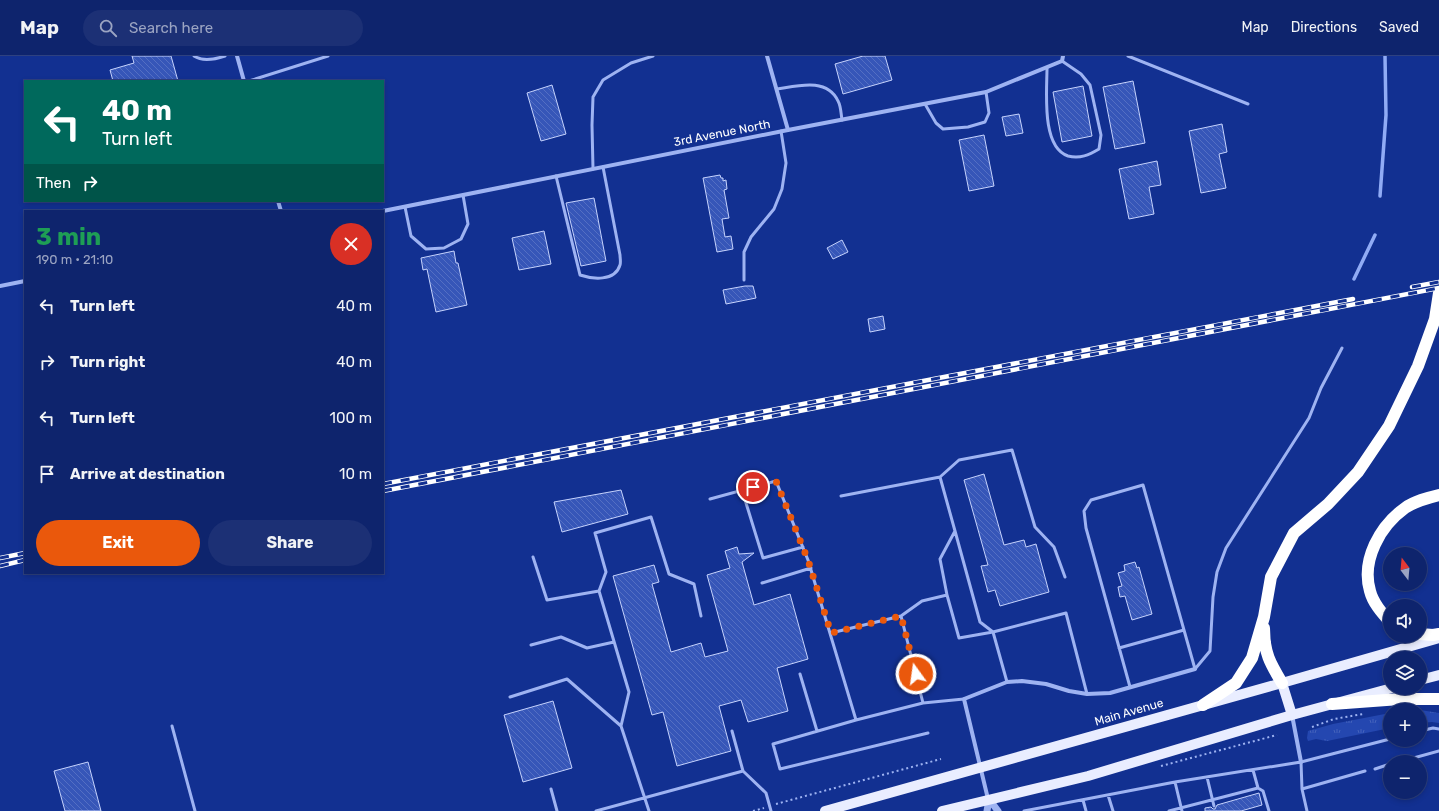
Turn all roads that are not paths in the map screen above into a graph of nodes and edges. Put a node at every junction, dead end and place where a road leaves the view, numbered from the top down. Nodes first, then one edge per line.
1 (194, 56) edge
2 (225, 56) edge
3 (236, 56) edge
4 (328, 56) edge
5 (653, 56) edge
6 (767, 56) edge
7 (1063, 56) edge
8 (1128, 56) edge
9 (1062, 61) junction
10 (1047, 68) junction
11 (244, 80) edge
12 (252, 80) edge
13 (776, 89) junction
14 (986, 92) junction
15 (925, 104) junction
16 (1248, 104) dead end
17 (842, 120) junction
18 (788, 130) junction
19 (781, 131) junction
20 (603, 167) junction
21 (593, 169) junction
22 (556, 176) junction
23 (463, 195) junction
24 (405, 207) junction
25 (384, 211) edge
26 (744, 280) dead end
27 (24, 281) edge
28 (0, 286) edge
29 (1439, 293) edge
30 (1342, 348) dead end
31 (940, 477) junction
32 (742, 490) junction
33 (1439, 495) edge
34 (841, 496) dead end
35 (710, 499) dead end
36 (955, 531) junction
37 (803, 547) junction
38 (533, 557) dead end
39 (811, 568) junction
40 (1065, 577) dead end
41 (762, 583) dead end
42 (599, 591) junction
43 (947, 595) junction
44 (1383, 614) edge
45 (701, 616) dead end
46 (901, 616) junction
47 (1264, 617) junction
48 (1184, 630) junction
49 (993, 632) junction
50 (831, 633) junction
51 (1439, 634) edge
52 (1427, 635) edge
53 (1439, 638) edge
54 (614, 642) junction
55 (531, 645) dead end
56 (1119, 648) junction
57 (1195, 669) junction
58 (800, 674) dead end
59 (1439, 675) edge
60 (1427, 678) edge
61 (1006, 682) junction
62 (1282, 683) junction
63 (1130, 687) junction
64 (1383, 690) edge
65 (1087, 694) junction
66 (510, 697) dead end
67 (1439, 698) edge
68 (964, 699) junction
69 (923, 703) junction
70 (1332, 704) junction
71 (1203, 705) junction
72 (1292, 715) junction
73 (856, 720) junction
74 (172, 726) dead end
75 (621, 726) junction
76 (1427, 729) edge
77 (1439, 729) edge
78 (732, 731) dead end
79 (817, 731) junction
80 (928, 732) dead end
81 (1383, 741) edge
82 (1439, 751) edge
83 (1424, 755) edge
84 (1301, 762) junction
85 (1383, 766) edge
86 (982, 767) junction
87 (1375, 769) dead end
88 (1253, 770) junction
89 (743, 771) junction
90 (1365, 771) dead end
91 (1208, 777) junction
92 (1175, 782) junction
93 (1258, 788) junction
94 (551, 789) dead end
95 (1302, 789) junction
96 (1108, 795) junction
97 (644, 798) junction
98 (988, 799) junction
99 (1083, 800) junction
100 (1213, 800) junction
101 (1047, 806) junction
102 (1214, 806) dead end
103 (1181, 810) edge
104 (195, 811) edge
105 (557, 811) edge
106 (596, 811) edge
107 (648, 811) edge
108 (771, 811) edge
109 (825, 811) edge
110 (942, 811) edge
111 (987, 811) edge
112 (998, 811) edge
113 (1024, 811) edge
114 (1049, 811) edge
115 (1086, 811) edge
116 (1113, 811) edge
117 (1170, 811) edge
118 (1269, 811) edge
119 (1307, 811) edge

1 - 2 lane
3 - 11 street
4 - 12 lane
5 - 21 lane
6 - 13 street
7 - 9 street
8 - 16 lane
9 - 10 street, 3rd Avenue North
9 - 10 lane
10 - 14 street, 3rd Avenue North
13 - 17 lane
13 - 18 street
14 - 15 street, 3rd Avenue North
14 - 15 lane
15 - 17 street, 3rd Avenue North
17 - 18 street, 3rd Avenue North
18 - 19 street, 3rd Avenue North
19 - 20 street, 3rd Avenue North
19 - 26 lane
20 - 21 street, 3rd Avenue North
20 - 22 lane
21 - 22 street, 3rd Avenue North
22 - 23 street, 3rd Avenue North
23 - 24 street, 3rd Avenue North
23 - 24 lane
24 - 25 street, 3rd Avenue North
27 - 28 street
29 - 47 highway
30 - 57 lane
31 - 34 lane
31 - 36 lane
31 - 40 lane
32 - 35 lane
32 - 37 lane
32 - 37 lane
33 - 44 highway
36 - 43 lane
36 - 49 lane
37 - 39 lane
38 - 42 lane
39 - 41 lane
39 - 50 lane
42 - 45 lane
42 - 54 lane
43 - 46 lane
43 - 49 lane
46 - 50 lane
46 - 69 lane
47 - 62 highway
47 - 71 highway
48 - 56 lane
48 - 56 lane
48 - 57 lane
49 - 61 lane
49 - 65 lane
50 - 73 lane
51 - 52 highway
53 - 62 main road, Main Avenue
54 - 55 lane
54 - 75 lane
56 - 63 lane
57 - 63 street
58 - 79 lane
59 - 60 main road
61 - 65 street
61 - 68 street
62 - 71 main road, Main Avenue
62 - 72 main road
63 - 65 street
64 - 70 main road
66 - 75 lane
67 - 70 highway
68 - 69 lane
68 - 86 street
69 - 73 lane
70 - 72 main road
71 - 86 main road, Main Avenue
72 - 84 street
72 - 98 main road
73 - 79 lane
74 - 104 lane
75 - 97 lane
76 - 77 lane
78 - 89 lane
79 - 80 lane
81 - 84 lane
82 - 83 lane
84 - 88 lane
84 - 95 lane
85 - 87 lane
86 - 98 street
86 - 109 main road, Main Avenue
88 - 91 lane
88 - 93 lane
89 - 97 lane
89 - 108 lane
90 - 95 lane
91 - 92 lane
91 - 100 lane
92 - 96 lane
92 - 103 lane
93 - 100 lane
93 - 118 lane
94 - 105 lane
95 - 119 lane
96 - 99 lane
96 - 116 lane
97 - 106 lane
97 - 107 lane
98 - 110 main road
98 - 111 street
98 - 112 street
99 - 101 lane
99 - 115 lane
100 - 102 lane
100 - 103 lane
101 - 113 lane
101 - 114 lane
103 - 117 lane

